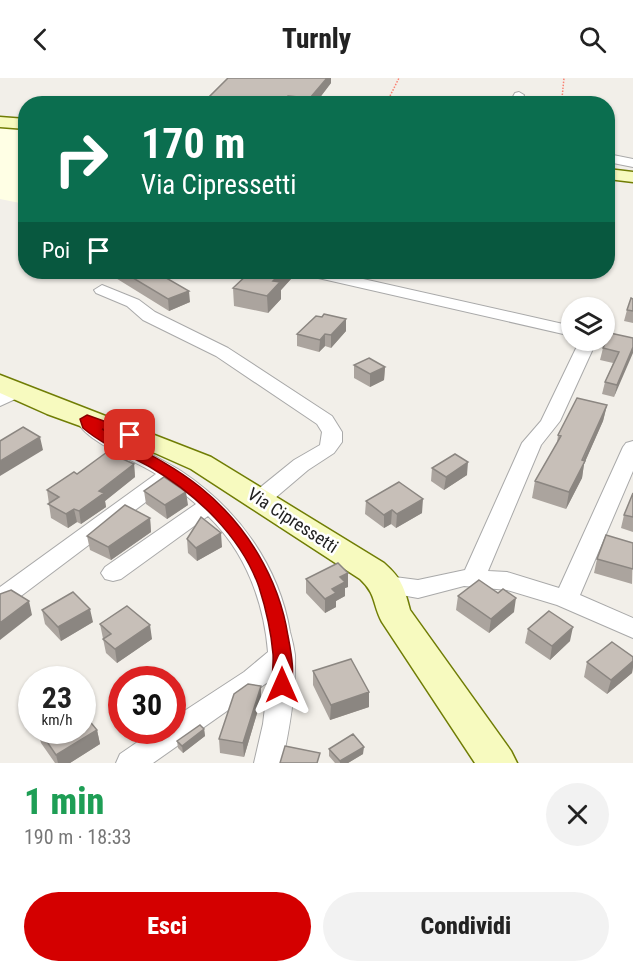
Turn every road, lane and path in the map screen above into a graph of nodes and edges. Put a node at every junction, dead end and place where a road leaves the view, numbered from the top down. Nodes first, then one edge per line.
1 (399, 78) edge
2 (564, 78) edge
3 (390, 96) edge
4 (562, 96) edge
5 (0, 122) edge
6 (18, 123) edge
7 (615, 159) edge
8 (633, 163) edge
9 (615, 175) edge
10 (633, 177) edge
11 (345, 279) edge
12 (102, 290) dead end
13 (561, 328) edge
14 (584, 351) edge
15 (6, 391) edge
16 (87, 419) junction
17 (633, 447) edge
18 (170, 473) junction
19 (260, 499) junction
20 (210, 504) junction
21 (113, 573) dead end
22 (474, 577) junction
23 (387, 585) junction
24 (0, 599) edge
25 (566, 599) junction
26 (633, 629) edge
27 (282, 655) junction
28 (130, 763) edge
29 (268, 763) edge
30 (497, 763) edge

1 - 3 path
2 - 4 path
5 - 6 street
7 - 8 street
9 - 10 street
11 - 13 street
12 - 19 street
14 - 22 street
15 - 16 street, Via Cipressetti
16 - 18 street
16 - 19 street, Via Cipressetti
17 - 25 street
18 - 20 street
18 - 24 street
19 - 23 street, Via Cipressetti
20 - 21 street
20 - 27 street
22 - 23 street
22 - 25 street
23 - 30 street
25 - 26 street
27 - 28 street
27 - 29 street

